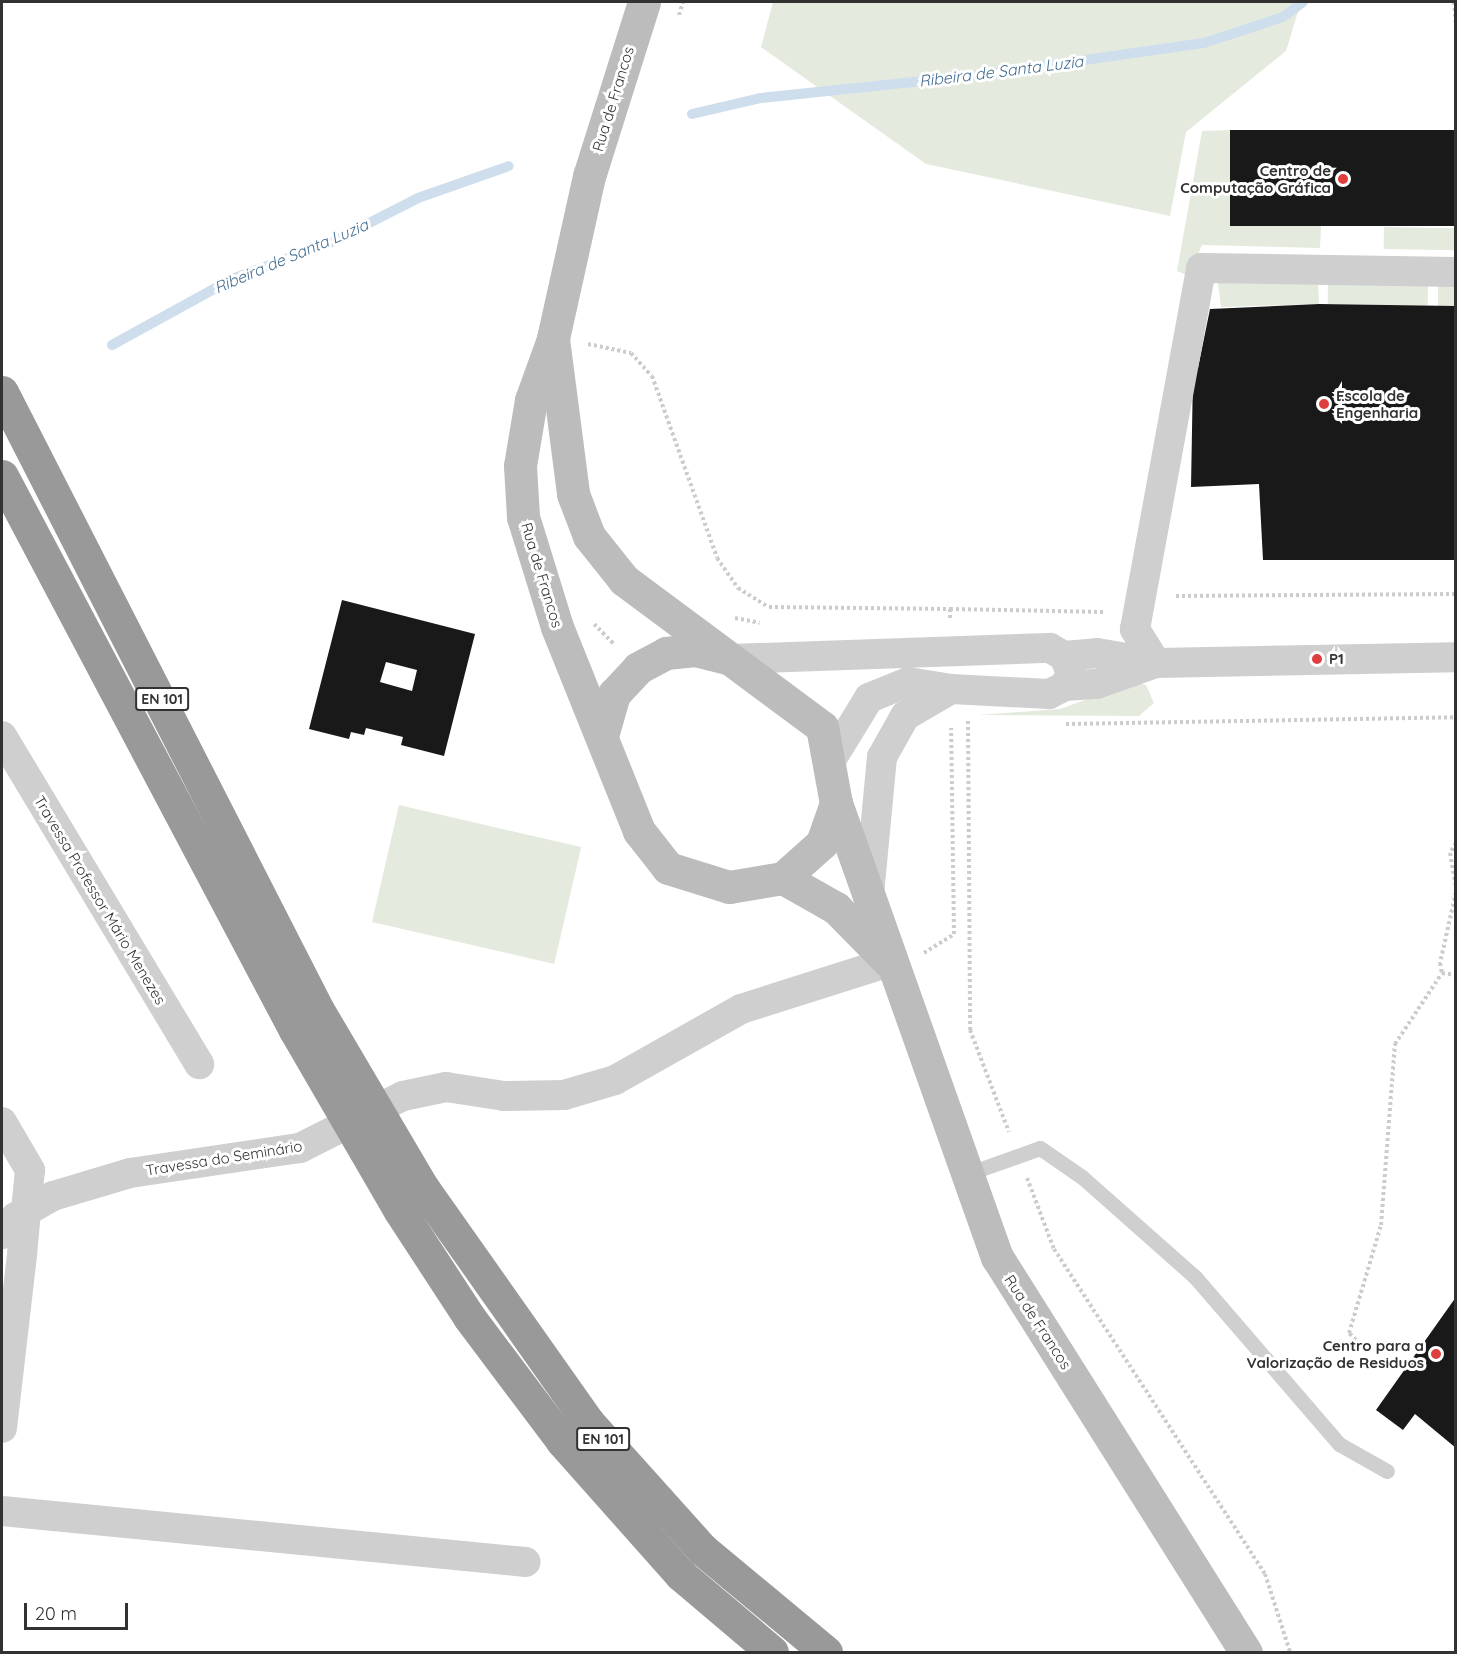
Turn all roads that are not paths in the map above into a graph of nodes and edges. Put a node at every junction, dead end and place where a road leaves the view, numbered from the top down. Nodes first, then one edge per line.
1 (644, 2) edge
2 (1455, 272) edge
3 (569, 341) junction
4 (2, 392) edge
5 (2, 476) edge
6 (1064, 656) junction
7 (1455, 657) edge
8 (731, 659) junction
9 (1156, 663) junction
10 (1065, 686) junction
11 (951, 688) junction
12 (2, 736) edge
13 (602, 736) junction
14 (831, 760) junction
15 (836, 803) junction
16 (783, 878) junction
17 (869, 895) junction
18 (889, 962) junction
19 (306, 1020) junction
20 (199, 1064) dead end
21 (2, 1122) edge
22 (967, 1174) junction
23 (12, 1244) edge
24 (2, 1428) edge
25 (1387, 1471) dead end
26 (2, 1510) edge
27 (526, 1562) dead end
28 (772, 1653) edge
29 (825, 1653) edge
30 (1246, 1653) edge

1 - 3 street, Rua de Francos
2 - 9 street
3 - 8 street, Rua de Francos
3 - 13 street, Rua de Francos
4 - 19 highway, EN 101
5 - 19 highway, EN 101
6 - 8 street
6 - 9 street
6 - 10 street
7 - 9 street
8 - 13 street, Rua de Francos
8 - 14 street, Rua de Francos
9 - 10 street
10 - 11 street
11 - 14 street
11 - 17 street
12 - 20 street, Travessa Professor Mário Menezes
13 - 16 street, Rua de Francos
14 - 15 street, Rua de Francos
15 - 16 street, Rua de Francos
15 - 17 street, Rua de Francos
16 - 18 street, Rua de Francos
17 - 18 street, Rua de Francos
18 - 22 street, Rua de Francos
18 - 23 street, Travessa do Seminário
19 - 28 highway, EN 101, bridge
19 - 29 highway, EN 101, bridge
21 - 23 street, bridge
22 - 25 lane
22 - 30 street, Rua de Francos
23 - 24 street
26 - 27 street

